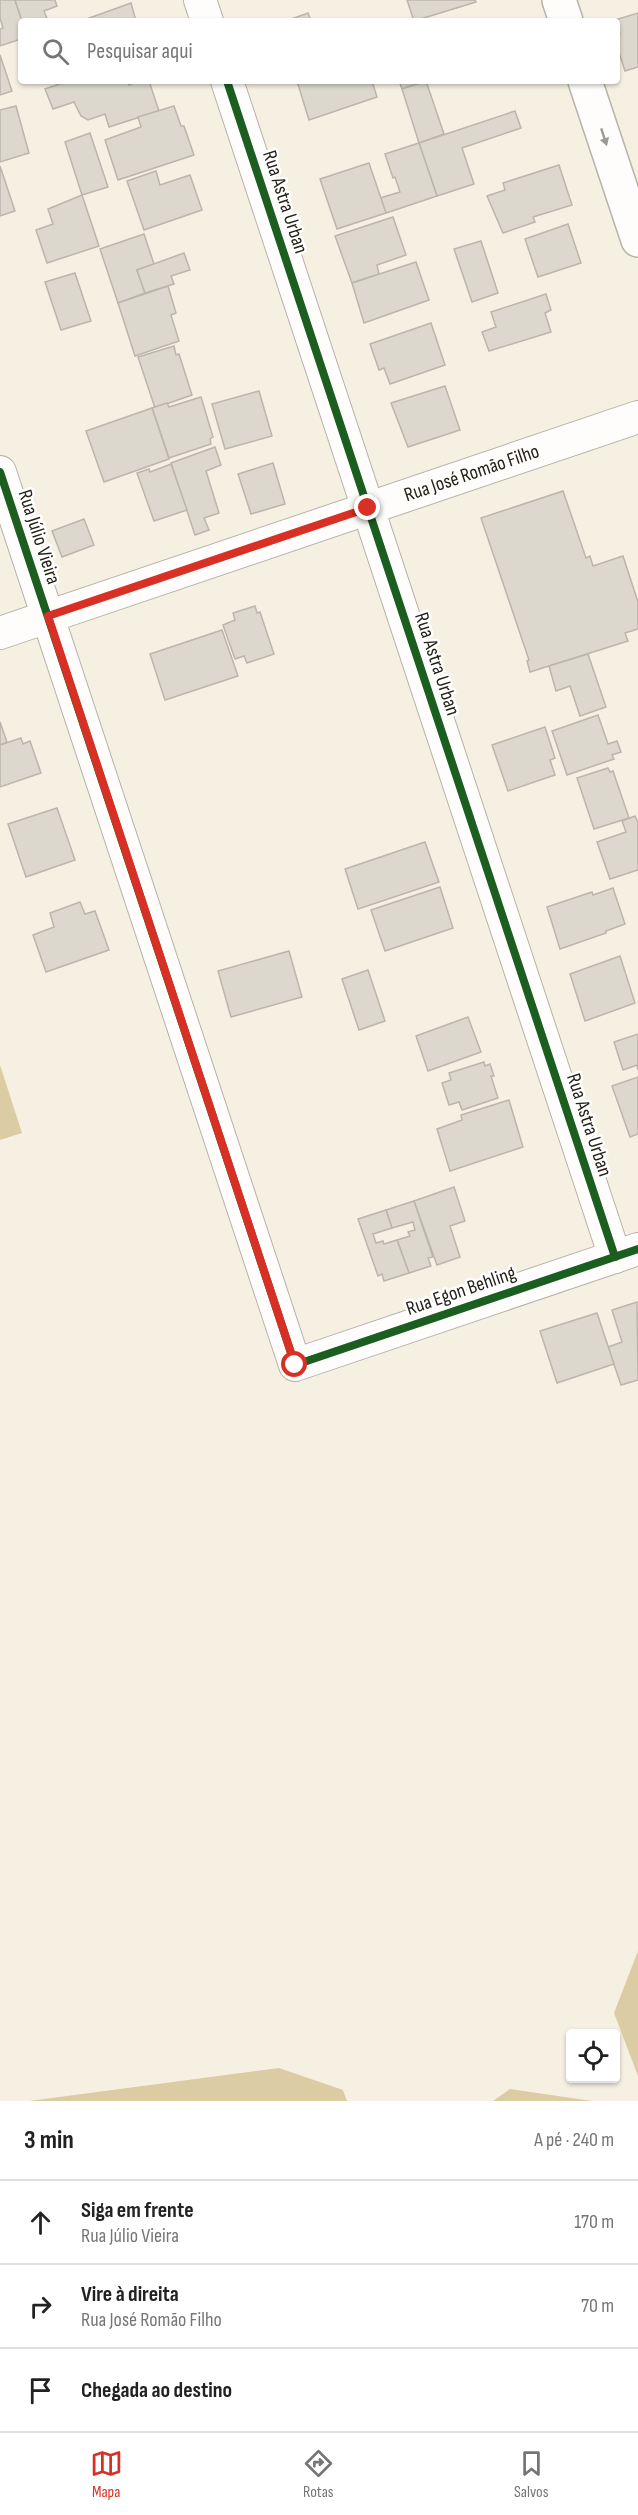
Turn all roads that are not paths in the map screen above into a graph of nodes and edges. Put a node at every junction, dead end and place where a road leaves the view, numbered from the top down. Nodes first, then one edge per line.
1 (201, 0) edge
2 (559, 0) edge
3 (206, 18) edge
4 (565, 18) edge
5 (228, 84) edge
6 (586, 84) edge
7 (638, 240) edge
8 (638, 417) edge
9 (0, 472) edge
10 (368, 508) junction
11 (48, 616) junction
12 (0, 633) edge
13 (627, 1253) edge
14 (295, 1365) joint

1 - 3 street
2 - 4 street
5 - 10 street, Rua Astra Urban
6 -> 7 street
8 - 10 street, Rua José Romão Filho
9 - 11 street, Rua Júlio Vieira
10 - 11 street, Rua José Romão Filho
10 - 13 street, Rua Astra Urban
11 - 12 street, Rua José Romão Filho
11 - 14 street, Rua Júlio Vieira
13 - 14 street, Rua Egon Behling

